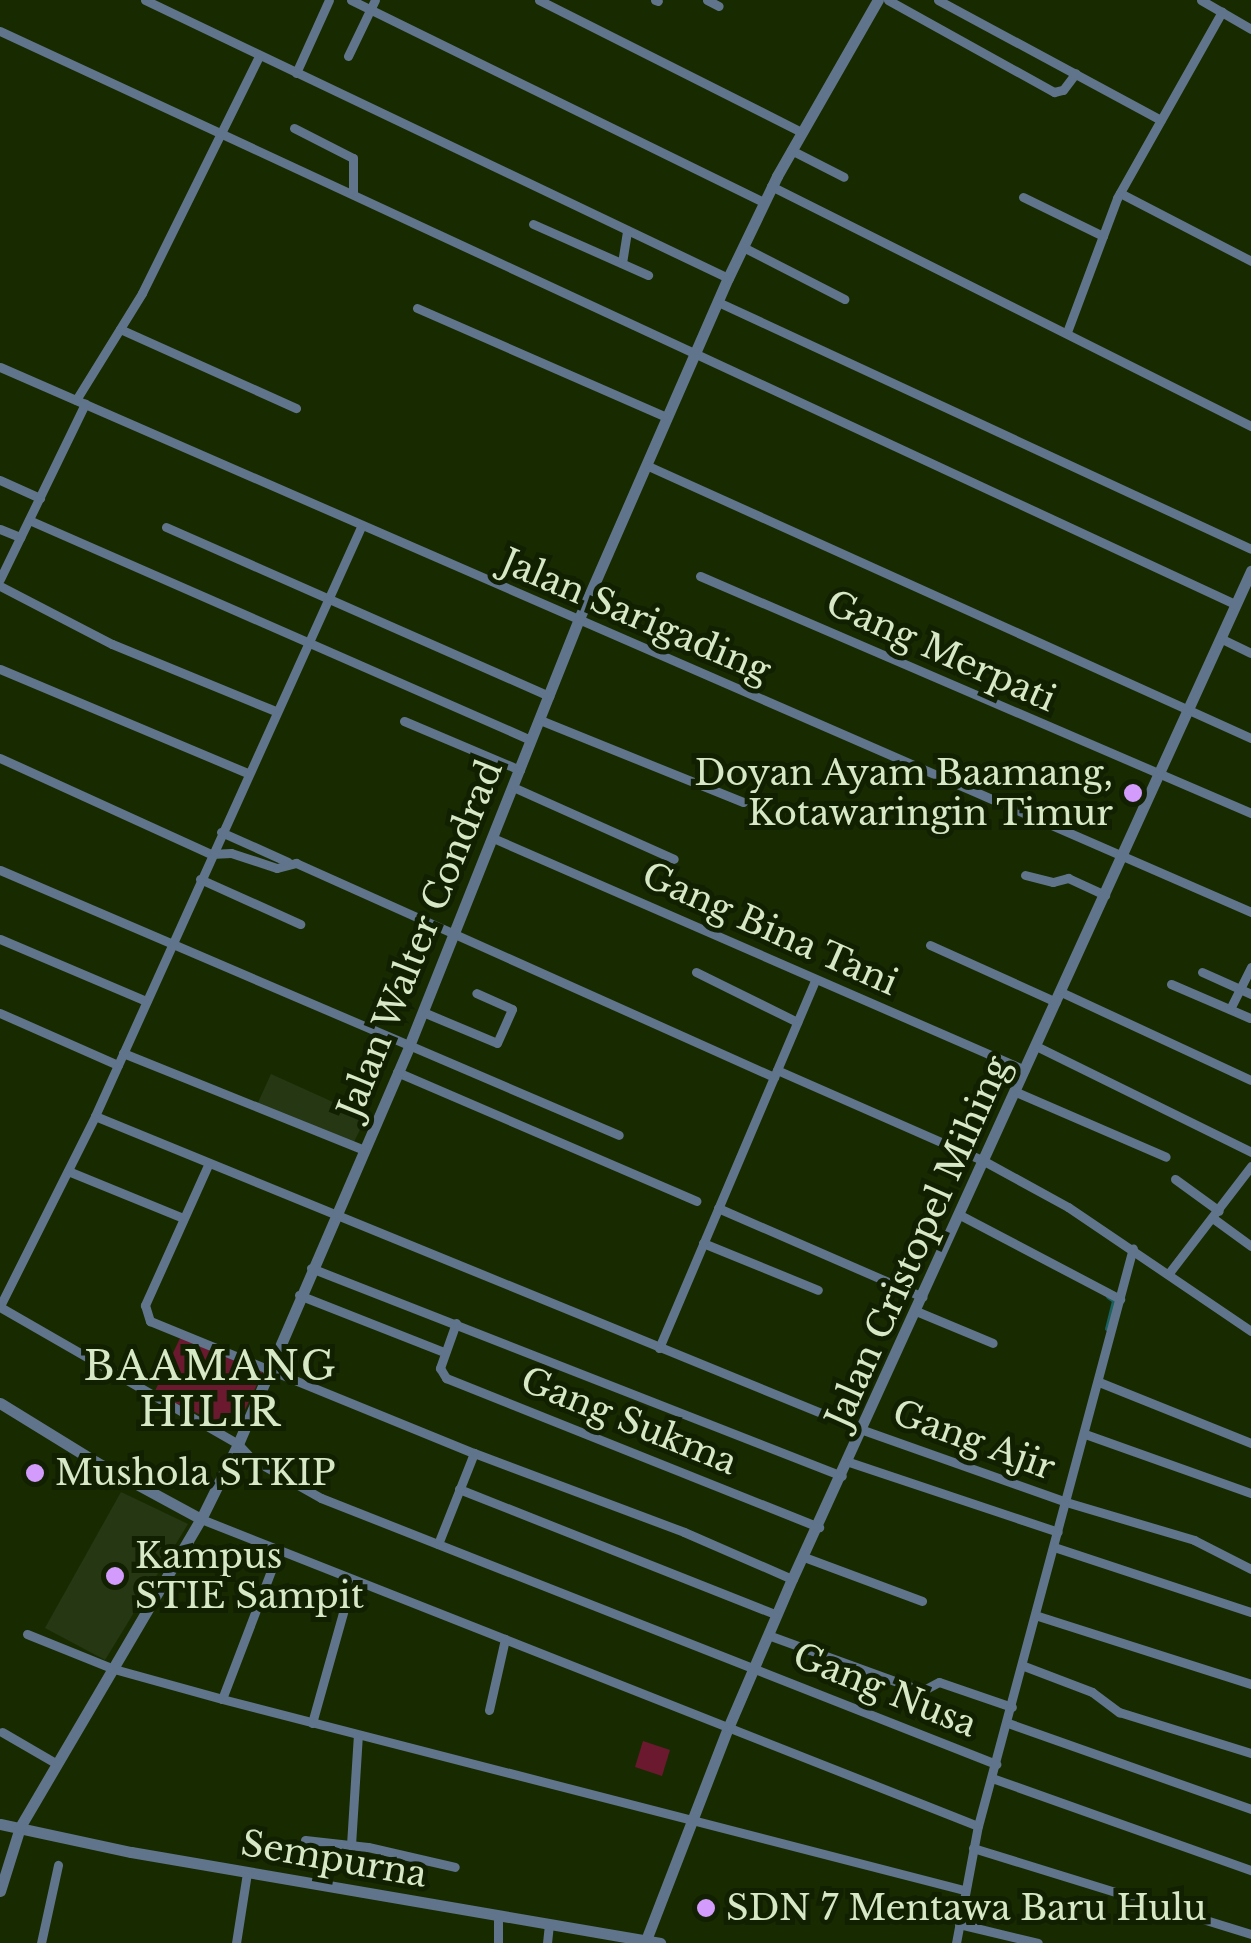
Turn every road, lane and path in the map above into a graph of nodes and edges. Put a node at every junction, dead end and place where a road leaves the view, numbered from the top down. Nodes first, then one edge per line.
1 (145, 0) edge
2 (329, 0) edge
3 (351, 0) edge
4 (539, 0) edge
5 (707, 0) edge
6 (878, 0) edge
7 (888, 0) edge
8 (938, 0) edge
9 (1200, 0) edge
10 (373, 5) edge
11 (719, 6) dead end
12 (1222, 12) junction
13 (1251, 29) edge
14 (0, 31) edge
15 (259, 56) junction
16 (348, 56) dead end
17 (1076, 73) junction
18 (296, 74) junction
19 (1161, 120) junction
20 (294, 128) dead end
21 (801, 132) junction
22 (222, 134) junction
23 (791, 150) junction
24 (844, 178) dead end
25 (771, 186) junction
26 (353, 192) junction
27 (1120, 193) junction
28 (1023, 196) dead end
29 (764, 202) junction
30 (533, 224) dead end
31 (627, 230) junction
32 (1103, 236) junction
33 (743, 247) junction
34 (1251, 262) edge
35 (622, 263) junction
36 (648, 275) dead end
37 (728, 278) junction
38 (844, 299) dead end
39 (718, 302) junction
40 (418, 308) dead end
41 (120, 329) junction
42 (1068, 332) junction
43 (696, 354) junction
44 (0, 367) edge
45 (80, 402) junction
46 (296, 408) dead end
47 (667, 417) junction
48 (1251, 426) edge
49 (646, 465) junction
50 (0, 480) edge
51 (40, 498) junction
52 (29, 520) junction
53 (166, 527) dead end
54 (362, 527) junction
55 (0, 529) edge
56 (20, 537) junction
57 (1251, 550) edge
58 (700, 576) dead end
59 (0, 578) edge
60 (1249, 579) edge
61 (0, 586) edge
62 (328, 599) junction
63 (1235, 604) junction
64 (578, 621) junction
65 (1220, 638) junction
66 (306, 645) junction
67 (1251, 653) edge
68 (0, 669) edge
69 (549, 696) junction
70 (275, 711) junction
71 (1189, 711) junction
72 (540, 720) junction
73 (404, 722) dead end
74 (1251, 738) edge
75 (532, 740) junction
76 (0, 758) edge
77 (520, 770) junction
78 (248, 772) junction
79 (1160, 776) junction
80 (513, 787) junction
81 (743, 802) dead end
82 (1251, 813) edge
83 (221, 832) junction
84 (493, 838) junction
85 (211, 854) junction
86 (1122, 856) junction
87 (674, 859) dead end
88 (288, 862) junction
89 (0, 870) edge
90 (1025, 874) dead end
91 (200, 879) junction
92 (1105, 895) junction
93 (1251, 912) edge
94 (300, 924) dead end
95 (456, 932) junction
96 (0, 938) edge
97 (172, 942) junction
98 (930, 945) dead end
99 (1251, 967) edge
100 (696, 972) dead end
101 (1202, 972) dead end
102 (815, 981) junction
103 (1170, 984) dead end
104 (1240, 989) junction
105 (476, 993) dead end
106 (1251, 994) edge
107 (1059, 997) junction
108 (146, 1000) junction
109 (1230, 1009) junction
110 (423, 1012) junction
111 (0, 1013) edge
112 (1250, 1018) edge
113 (797, 1022) junction
114 (409, 1046) junction
115 (1036, 1046) junction
116 (124, 1052) junction
117 (118, 1065) junction
118 (1026, 1070) junction
119 (397, 1072) junction
120 (775, 1074) junction
121 (1251, 1080) edge
122 (1016, 1092) junction
123 (95, 1116) junction
124 (619, 1135) dead end
125 (362, 1149) junction
126 (1251, 1152) edge
127 (1166, 1157) dead end
128 (984, 1161) junction
129 (208, 1164) junction
130 (1251, 1166) edge
131 (68, 1171) junction
132 (1175, 1179) dead end
133 (696, 1201) dead end
134 (718, 1208) junction
135 (960, 1214) junction
136 (334, 1215) junction
137 (1217, 1215) junction
138 (183, 1218) junction
139 (703, 1242) junction
140 (1251, 1246) edge
141 (1133, 1248) junction
142 (311, 1268) junction
143 (1169, 1273) junction
144 (818, 1290) dead end
145 (300, 1295) junction
146 (923, 1297) junction
147 (1120, 1300) junction
148 (0, 1306) edge
149 (916, 1311) junction
150 (456, 1323) junction
151 (1251, 1331) edge
152 (993, 1343) dead end
153 (659, 1348) junction
154 (444, 1352) junction
155 (271, 1368) junction
156 (1099, 1382) junction
157 (0, 1403) edge
158 (863, 1430) junction
159 (1085, 1434) junction
160 (1251, 1443) edge
161 (238, 1444) junction
162 (474, 1453) junction
163 (848, 1462) junction
164 (842, 1476) junction
165 (459, 1489) junction
166 (1251, 1493) edge
167 (1066, 1502) junction
168 (201, 1519) junction
169 (818, 1527) junction
170 (1058, 1532) junction
171 (438, 1544) junction
172 (1054, 1548) junction
173 (278, 1552) junction
174 (804, 1558) junction
175 (1251, 1569) edge
176 (792, 1580) junction
177 (352, 1581) junction
178 (922, 1601) dead end
179 (1251, 1612) edge
180 (777, 1616) junction
181 (1038, 1616) junction
182 (27, 1634) dead end
183 (768, 1635) junction
184 (505, 1639) junction
185 (1024, 1666) junction
186 (754, 1667) junction
187 (114, 1669) junction
188 (1251, 1684) edge
189 (222, 1699) junction
190 (1012, 1707) junction
191 (489, 1710) dead end
192 (312, 1723) junction
193 (1008, 1724) junction
194 (728, 1728) junction
195 (2, 1732) edge
196 (358, 1735) junction
197 (1251, 1753) edge
198 (58, 1764) junction
199 (996, 1764) junction
200 (992, 1778) junction
201 (1251, 1809) edge
202 (692, 1820) junction
203 (0, 1824) edge
204 (978, 1826) junction
205 (20, 1827) junction
206 (304, 1840) dead end
207 (350, 1846) junction
208 (973, 1848) junction
209 (58, 1865) dead end
210 (455, 1867) dead end
211 (1251, 1870) edge
212 (247, 1872) junction
213 (964, 1890) junction
214 (0, 1892) edge
215 (498, 1915) junction
216 (549, 1924) junction
217 (959, 1924) junction
218 (1251, 1934) edge
219 (623, 1940) edge
220 (646, 1940) junction
221 (40, 1943) edge
222 (236, 1943) edge
223 (498, 1943) edge
224 (547, 1943) edge
225 (660, 1943) edge
226 (956, 1943) edge
227 (1038, 1943) edge

1 - 15 street
2 - 18 street
3 - 10 street
4 - 21 street
5 - 11 street
6 - 21 street, Jalan Walter Condrad
7 - 17 street
8 - 17 street
9 - 12 street
10 - 16 street
10 - 29 street
12 - 13 street
12 - 19 street
14 - 22 street
15 - 18 street
15 - 22 street
17 - 19 street
18 - 31 street
19 - 27 street
20 - 26 street
21 - 23 street, Jalan Walter Condrad
22 - 26 street
22 - 41 street
23 - 24 street
23 - 25 street, Jalan Walter Condrad
25 - 29 street, Jalan Walter Condrad
25 - 42 street
26 - 43 street
27 - 32 street
27 - 34 street
28 - 32 street
29 - 33 street, Jalan Walter Condrad
30 - 35 street
31 - 35 street
31 - 37 street
32 - 42 street
33 - 37 street, Jalan Walter Condrad
33 - 38 street
35 - 36 street
37 - 39 street, Jalan Walter Condrad
39 - 43 street, Jalan Walter Condrad
39 - 57 street
40 - 47 street
41 - 45 street
41 - 46 street
42 - 48 street
43 - 47 street, Jalan Walter Condrad
43 - 63 street
44 - 45 street, Jalan Sarigading
45 - 51 street
45 - 54 street, Jalan Sarigading
47 - 49 street, Jalan Walter Condrad
49 - 64 street, Jalan Walter Condrad
49 - 71 street
50 - 51 street
51 - 52 street
52 - 56 street
52 - 66 street
53 - 62 street
54 - 62 street
54 - 64 street, Jalan Sarigading
55 - 56 street
56 - 59 street
58 - 79 street, Gang Merpati
60 - 63 street, Jalan Cristopel Mihing
61 - 70 street
62 - 66 street
62 - 69 street
63 - 65 street, Jalan Cristopel Mihing
64 - 69 street, Jalan Walter Condrad
64 - 86 street, Jalan Sarigading
65 - 67 street
65 - 71 street, Jalan Cristopel Mihing
66 - 70 street
66 - 75 street
68 - 78 street
69 - 72 street, Jalan Walter Condrad
70 - 78 street
71 - 74 street
71 - 79 street, Jalan Cristopel Mihing
72 - 75 street, Jalan Walter Condrad
72 - 81 street
73 - 77 street
75 - 77 street, Jalan Walter Condrad
76 - 85 street
77 - 80 street, Jalan Walter Condrad
78 - 83 street
79 - 82 street, Gang Merpati
79 - 86 street, Jalan Cristopel Mihing
80 - 84 street, Jalan Walter Condrad
80 - 87 street
83 - 85 street
83 - 88 street
84 - 95 street, Jalan Walter Condrad
84 - 102 street, Gang Bina Tani
85 - 88 street
85 - 91 street
86 - 92 street, Jalan Cristopel Mihing
86 - 93 street, Jalan Sarigading
88 - 95 street
89 - 97 street
90 - 92 street
91 - 94 street
91 - 97 street
92 - 107 street, Jalan Cristopel Mihing
95 - 110 street, Jalan Walter Condrad
95 - 120 street
96 - 108 street
97 - 108 street
97 - 114 street
98 - 107 street
99 - 104 street
100 - 113 street
101 - 104 street
102 - 113 street
102 - 118 street, Gang Bina Tani
103 - 109 street
104 - 106 street
104 - 109 street
105 - 110 street
107 - 115 street, Jalan Cristopel Mihing
107 - 121 street
108 - 116 street
109 - 112 street
110 - 114 street, Jalan Walter Condrad
111 - 117 street
113 - 120 street
114 - 119 street, Jalan Walter Condrad
114 - 124 street
115 - 118 street, Jalan Cristopel Mihing
115 - 126 street
116 - 117 street
116 - 125 street
117 - 123 street
118 - 122 street, Jalan Cristopel Mihing
119 - 125 street, Jalan Walter Condrad
119 - 133 street
120 - 128 street
120 - 134 street
122 - 127 street
122 - 128 street, Jalan Cristopel Mihing
123 - 129 street, Gang Ajir
123 - 131 street
125 - 136 street, Jalan Walter Condrad
128 - 135 street, Jalan Cristopel Mihing
128 - 141 street
129 - 136 street, Gang Ajir
129 - 138 street
130 - 137 street
131 - 138 street
131 - 148 street
132 - 137 street
134 - 139 street
134 - 146 street
135 - 146 street, Jalan Cristopel Mihing
135 - 147 street
136 - 142 street, Jalan Walter Condrad
136 - 153 street, Gang Ajir
137 - 140 street
137 - 143 street
138 - 155 street
139 - 144 street
139 - 153 street
141 - 143 street
141 - 147 street
142 - 145 street, Jalan Walter Condrad
142 - 150 street
143 - 151 street
145 - 154 street
145 - 155 street, Jalan Walter Condrad
146 - 149 street, Jalan Cristopel Mihing
147 - 156 street
148 - 161 street, Gang Nusa
149 - 152 street
149 - 158 street, Jalan Cristopel Mihing
150 - 154 street
150 - 164 street
153 - 158 street, Gang Ajir
154 - 169 street, Gang Sukma
155 - 161 street, Jalan Walter Condrad
155 - 162 street
156 - 159 street
156 - 160 street
157 - 168 street
158 - 163 street, Jalan Cristopel Mihing
158 - 167 street, Gang Ajir
159 - 166 street
159 - 167 street
161 - 168 street, Jalan Walter Condrad
161 - 171 street, Gang Nusa
162 - 165 street
162 - 176 street
163 - 164 street, Jalan Cristopel Mihing
163 - 170 street
164 - 169 street, Jalan Cristopel Mihing
165 - 171 street
165 - 180 street
167 - 170 street
167 - 175 street, Gang Ajir
168 - 173 street
168 - 187 street, Jalan Walter Condrad
169 - 174 street, Jalan Cristopel Mihing
170 - 172 street
171 - 186 street, Gang Nusa
172 - 179 street
172 - 181 street
173 - 177 street
173 - 189 street
174 - 176 street, Jalan Cristopel Mihing
174 - 178 street
176 - 180 street, Jalan Cristopel Mihing
177 - 184 street
177 - 192 street
180 - 183 street, Jalan Cristopel Mihing
181 - 185 street
181 - 188 street
182 - 187 street
183 - 186 street, Jalan Cristopel Mihing
183 - 190 street
184 - 191 street
184 - 194 street
185 - 190 street
185 - 197 street
186 - 194 street, Jalan Cristopel Mihing
186 - 199 street, Gang Nusa
187 - 189 street
187 - 198 street, Jalan Walter Condrad
189 - 192 street
190 - 193 street
192 - 196 street
193 - 199 street
193 - 201 street
194 - 202 street, Jalan Cristopel Mihing
194 - 204 street
195 - 198 street
196 - 202 street
196 - 207 street
198 - 205 street, Jalan Walter Condrad
199 - 200 street
200 - 204 street
200 - 211 street
202 - 213 street
202 - 220 street, Jalan Cristopel Mihing
203 - 205 street, Sempurna
204 - 208 street
205 - 212 street, Sempurna
205 - 214 street, Jalan Walter Condrad
206 - 207 street
207 - 210 street
208 - 213 street
208 - 218 street
209 - 221 street
212 - 215 street, Sempurna
212 - 222 street
213 - 217 street
215 - 216 street, Sempurna
215 - 223 street
216 - 219 street, Sempurna
216 - 224 street
217 - 226 street
217 - 227 street
219 - 220 street, Sempurna
220 - 225 street, Sempurna

